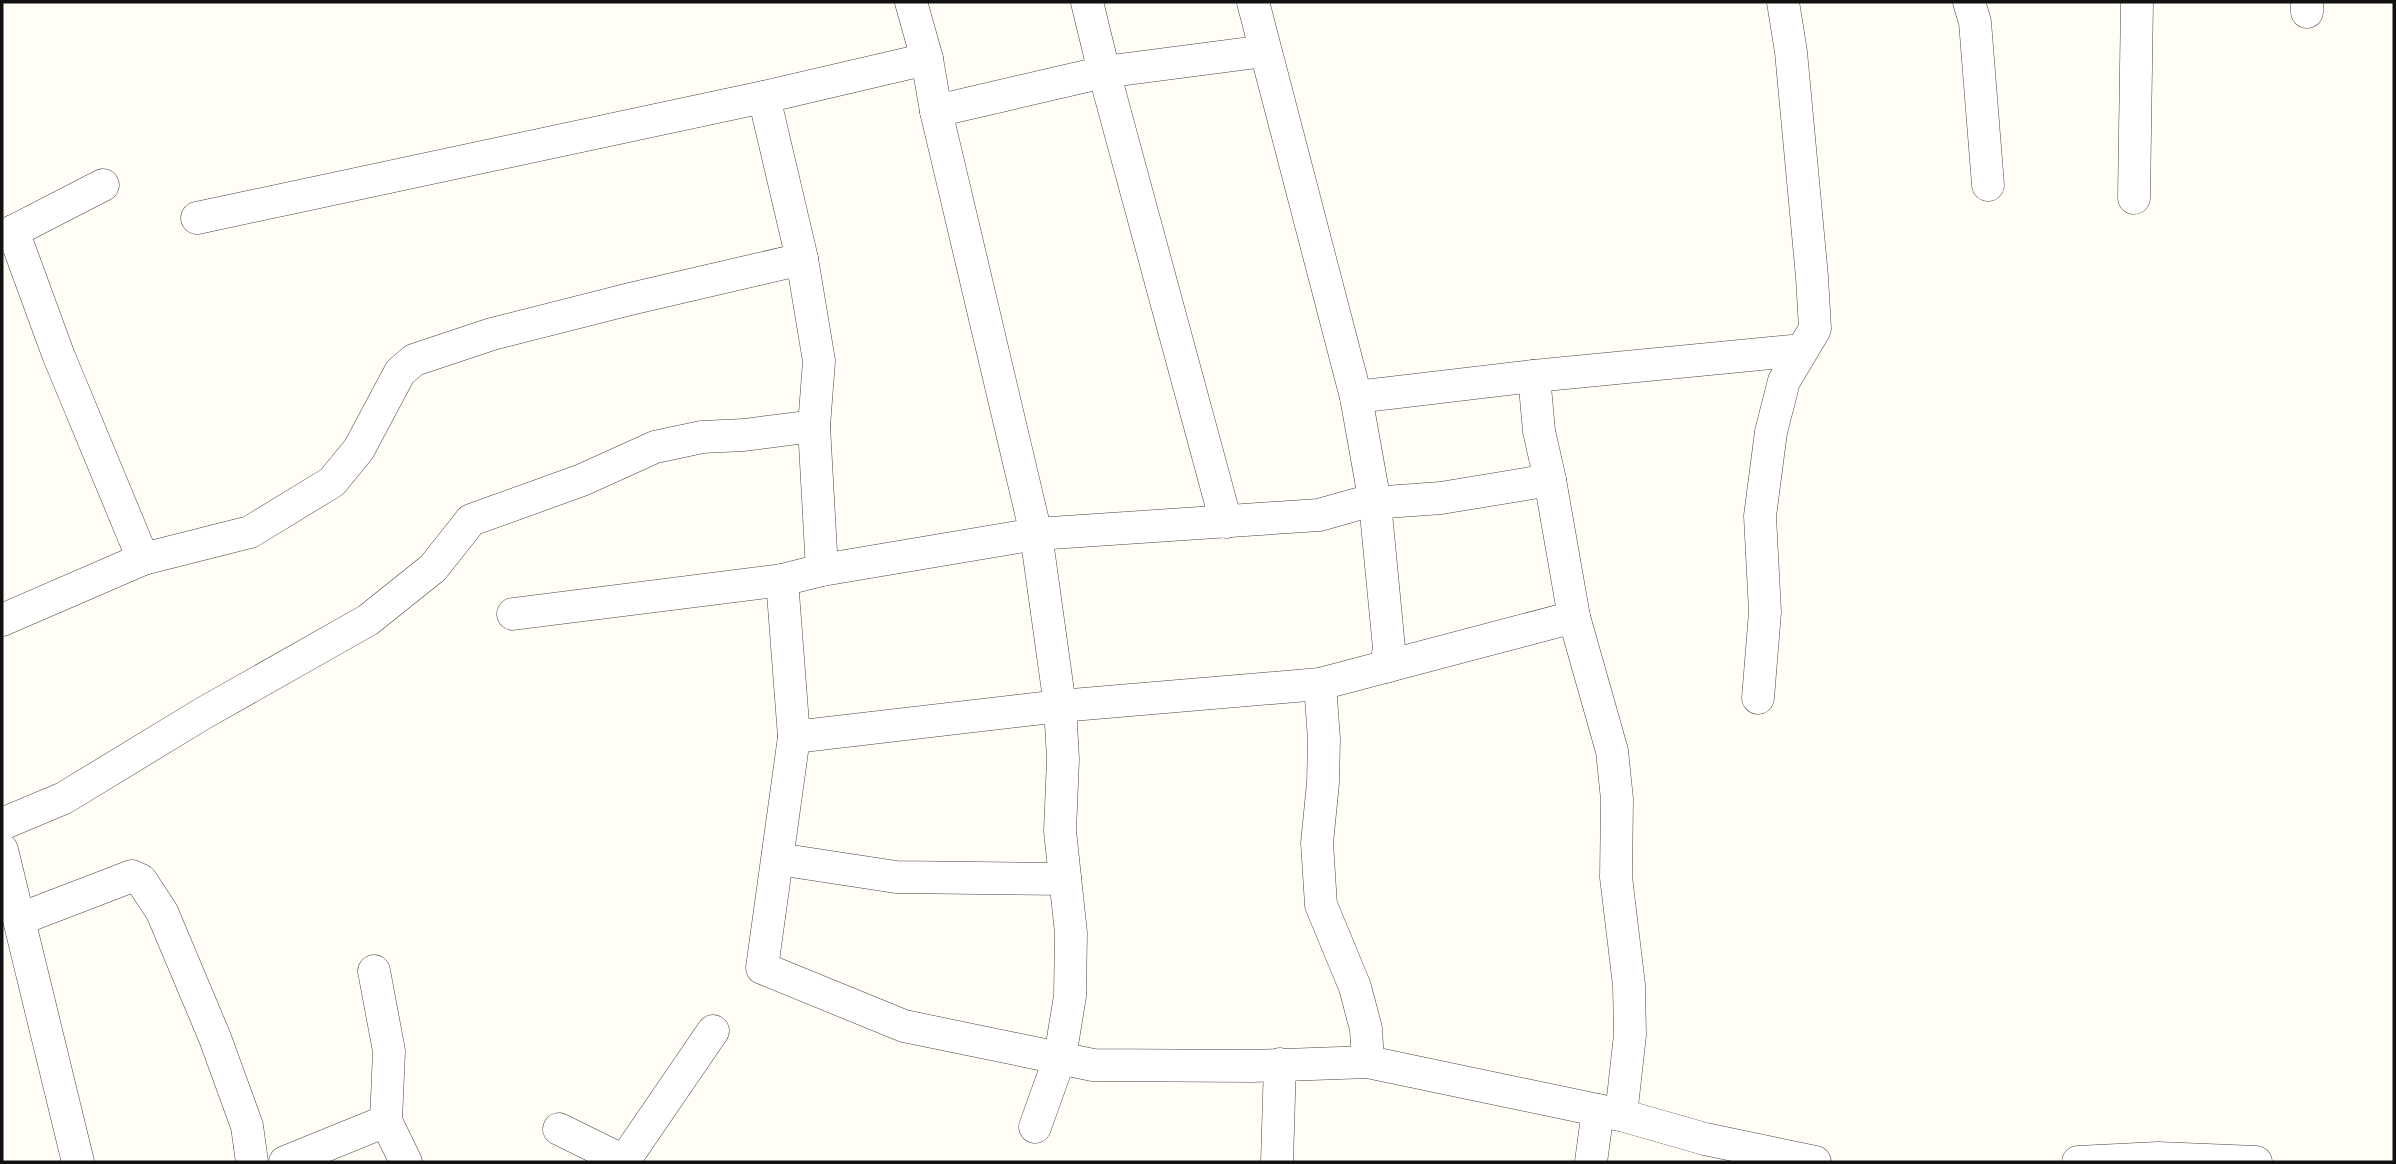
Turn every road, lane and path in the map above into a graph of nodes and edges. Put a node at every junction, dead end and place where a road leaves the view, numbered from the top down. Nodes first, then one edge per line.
1 (911, 2) edge
2 (1087, 2) edge
3 (1253, 2) edge
4 (1783, 2) edge
5 (1969, 2) edge
6 (2137, 2) edge
7 (1265, 51) junction
8 (927, 59) junction
9 (1104, 72) junction
10 (764, 97) junction
11 (936, 111) junction
12 (103, 185) dead end
13 (1987, 185) dead end
14 (2134, 198) dead end
15 (197, 218) dead end
16 (7, 234) edge
17 (802, 259) junction
18 (1802, 350) junction
19 (1534, 376) junction
20 (1356, 397) junction
21 (814, 426) junction
22 (1550, 480) junction
23 (1375, 503) junction
24 (1226, 522) junction
25 (1036, 534) junction
26 (143, 559) junction
27 (822, 570) junction
28 (782, 580) junction
29 (513, 614) dead end
30 (1574, 617) junction
31 (2, 620) edge
32 (1386, 667) junction
33 (1320, 684) junction
34 (1758, 698) dead end
35 (1060, 706) junction
36 (794, 737) junction
37 (2, 824) edge
38 (2, 850) edge
39 (778, 859) junction
40 (1065, 879) junction
41 (20, 919) junction
42 (374, 971) dead end
43 (713, 1031) dead end
44 (1060, 1057) junction
45 (1368, 1062) junction
46 (1280, 1064) junction
47 (1610, 1113) junction
48 (386, 1121) junction
49 (1035, 1127) dead end
50 (559, 1129) dead end
51 (78, 1162) edge
52 (251, 1162) edge
53 (285, 1162) edge
54 (406, 1162) edge
55 (625, 1162) edge
56 (1277, 1162) edge
57 (1591, 1162) edge
58 (1815, 1162) edge
59 (2078, 1162) edge
60 (2256, 1162) edge

1 - 8 street
2 - 9 street
3 - 7 street
4 - 18 street
5 - 13 street
6 - 14 street
7 - 9 street
7 - 20 street
8 - 10 street
8 - 11 street
9 - 11 street
9 - 24 street
10 - 15 street
10 - 17 street
11 - 25 street
12 - 16 street
16 - 26 street
17 - 21 street
17 - 26 street
18 - 19 street
18 - 34 street
19 - 20 street
19 - 22 street
20 - 23 street
21 - 27 street
21 - 37 street
22 - 23 street
22 - 30 street
23 - 24 street
23 - 32 street
24 - 25 street
25 - 27 street
25 - 35 street
26 - 31 street
27 - 28 street
28 - 29 street
28 - 36 street
30 - 32 street
30 - 47 street
32 - 33 street
33 - 35 street
33 - 45 street
35 - 36 street
35 - 40 street
36 - 39 street
38 - 41 street
39 - 40 street
39 - 44 street
40 - 44 street
41 - 51 street
41 - 52 street
42 - 48 street
43 - 55 street
44 - 46 street
44 - 49 street
45 - 46 street
45 - 47 street
46 - 56 street
47 - 57 street
47 - 58 street
48 - 53 street
48 - 54 street
50 - 55 street
59 - 60 street

